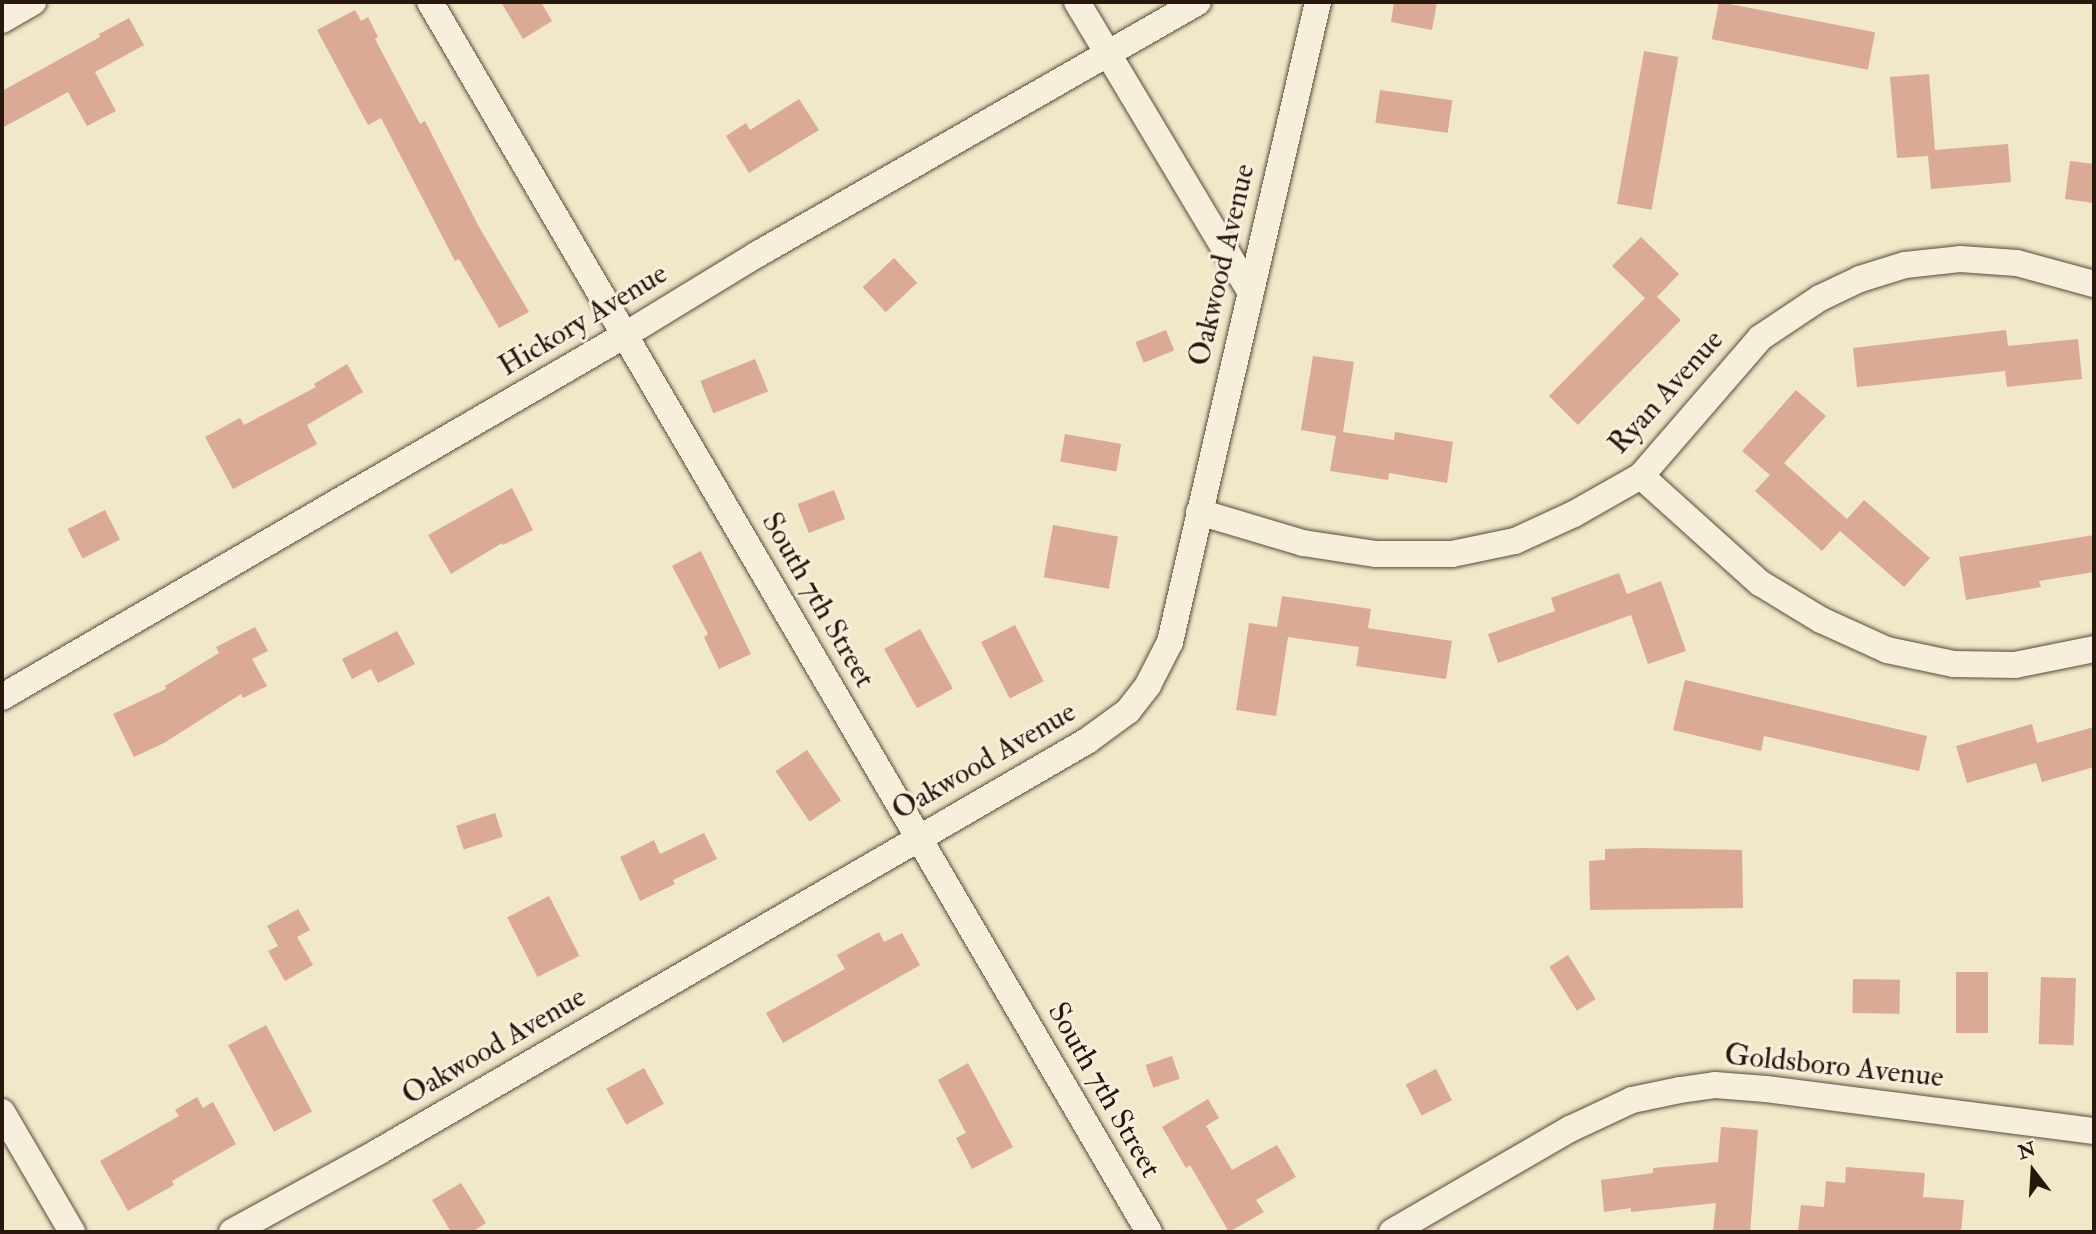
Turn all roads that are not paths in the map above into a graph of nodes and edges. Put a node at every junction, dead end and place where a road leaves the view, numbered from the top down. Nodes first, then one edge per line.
1 (33, 2) edge
2 (430, 2) edge
3 (1077, 2) edge
4 (1198, 2) edge
5 (1318, 2) edge
6 (2, 20) edge
7 (1107, 51) junction
8 (2094, 284) edge
9 (1250, 291) junction
10 (625, 335) junction
11 (1641, 476) junction
12 (1199, 512) junction
13 (2094, 649) edge
14 (2, 697) edge
15 (918, 838) junction
16 (2, 1112) edge
17 (2094, 1131) edge
18 (72, 1232) edge
19 (232, 1232) edge
20 (1149, 1232) edge
21 (1392, 1232) edge

1 - 6 street
2 - 10 street, South 7th Street
3 - 7 street
4 - 7 street, Hickory Avenue
5 - 9 street, Oakwood Avenue
7 - 9 street
7 - 10 street, Hickory Avenue
8 - 11 street, Ryan Avenue
9 - 12 street, Oakwood Avenue
10 - 14 street, Hickory Avenue
10 - 15 street, South 7th Street
11 - 12 street, Ryan Avenue
11 - 13 street
12 - 15 street, Oakwood Avenue
15 - 19 street, Oakwood Avenue
15 - 20 street, South 7th Street
16 - 18 street
17 - 21 street, Goldsboro Avenue

